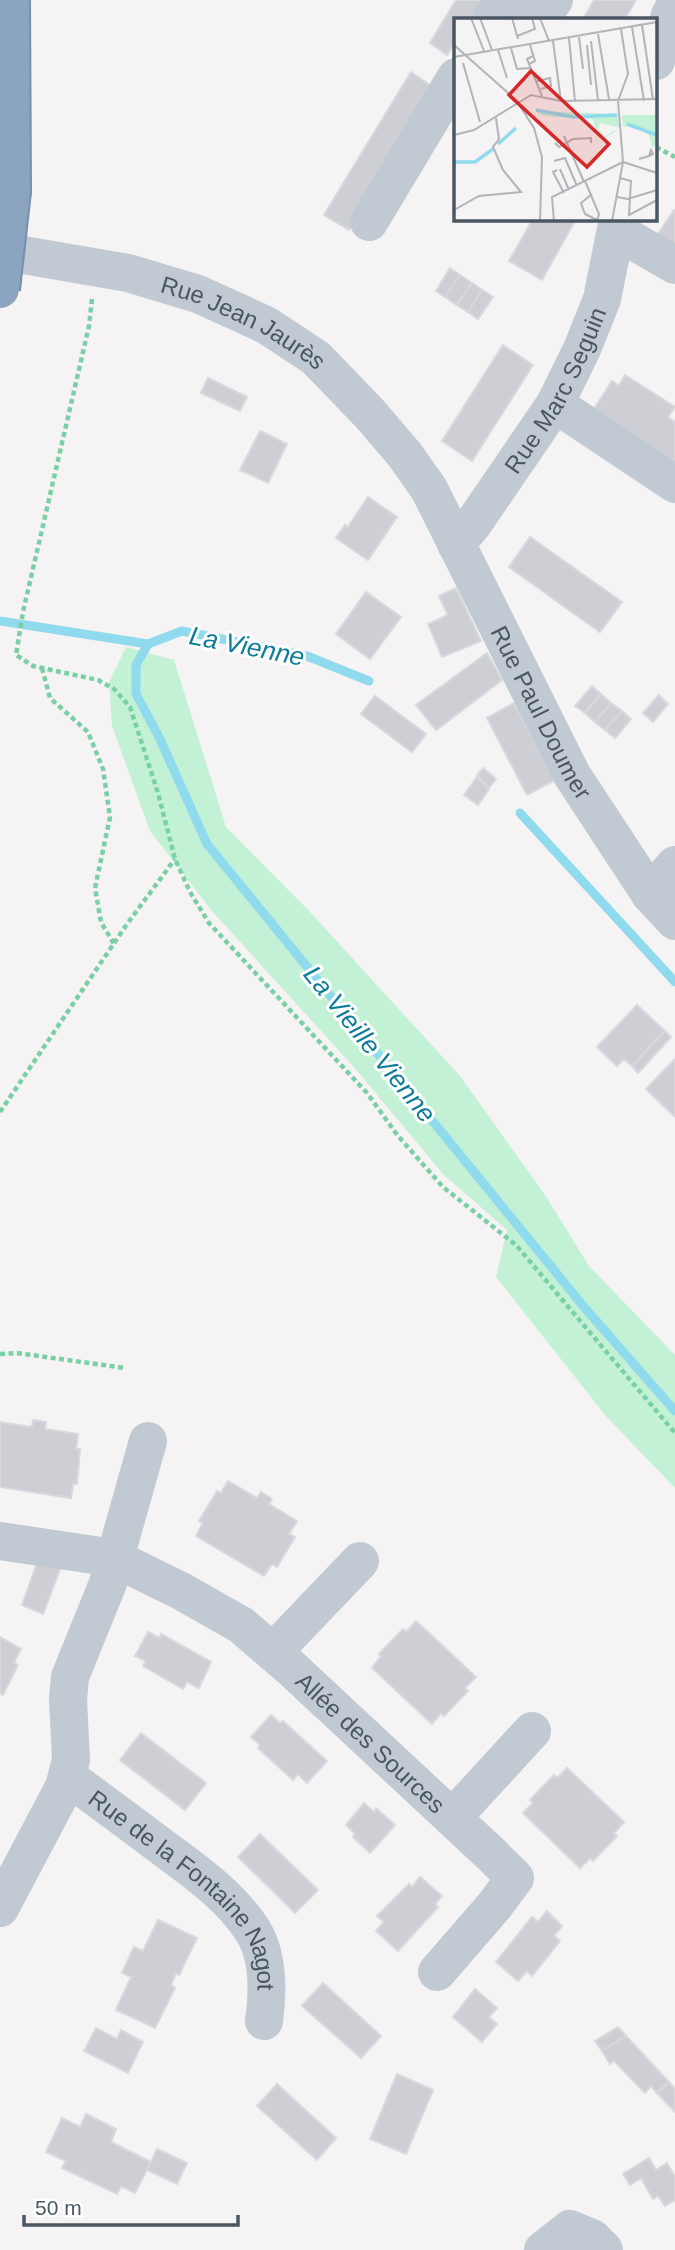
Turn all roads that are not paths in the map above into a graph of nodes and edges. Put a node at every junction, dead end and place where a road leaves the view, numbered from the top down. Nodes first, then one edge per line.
1 (10, 0) edge
2 (554, 0) edge
3 (675, 6) edge
4 (492, 18) edge
5 (658, 54) edge
6 (454, 81) edge
7 (369, 222) dead end
8 (617, 225) edge
9 (0, 251) edge
10 (675, 265) edge
11 (0, 289) edge
12 (555, 404) junction
13 (675, 484) edge
14 (429, 489) joint
15 (456, 544) junction
16 (675, 865) edge
17 (663, 908) edge
18 (148, 1441) dead end
19 (0, 1541) edge
20 (114, 1558) junction
21 (359, 1561) dead end
22 (272, 1652) junction
23 (532, 1731) dead end
24 (67, 1776) junction
25 (452, 1818) junction
26 (0, 1908) edge
27 (437, 1972) dead end
28 (264, 2021) dead end
29 (544, 2250) edge
30 (604, 2250) edge

1 - 11 highway, bridge
2 - 4 street
3 - 5 street
6 - 7 street
8 - 10 street
8 - 12 street, Rue Marc Seguin
9 - 14 street, Rue Jean Jaurès
12 - 13 street
12 - 15 street, Rue Marc Seguin
14 - 15 street, Rue Paul Doumer
15 - 17 street, Rue Paul Doumer
16 - 17 street
18 - 20 street
19 - 20 street, Allée des Sources
20 - 22 street, Allée des Sources
20 - 24 street
21 - 22 street
22 - 25 street, Allée des Sources
23 - 25 street
24 - 26 street
24 - 28 street, Rue de la Fontaine Nagot
25 - 27 street, Allée des Sources
29 - 30 street

